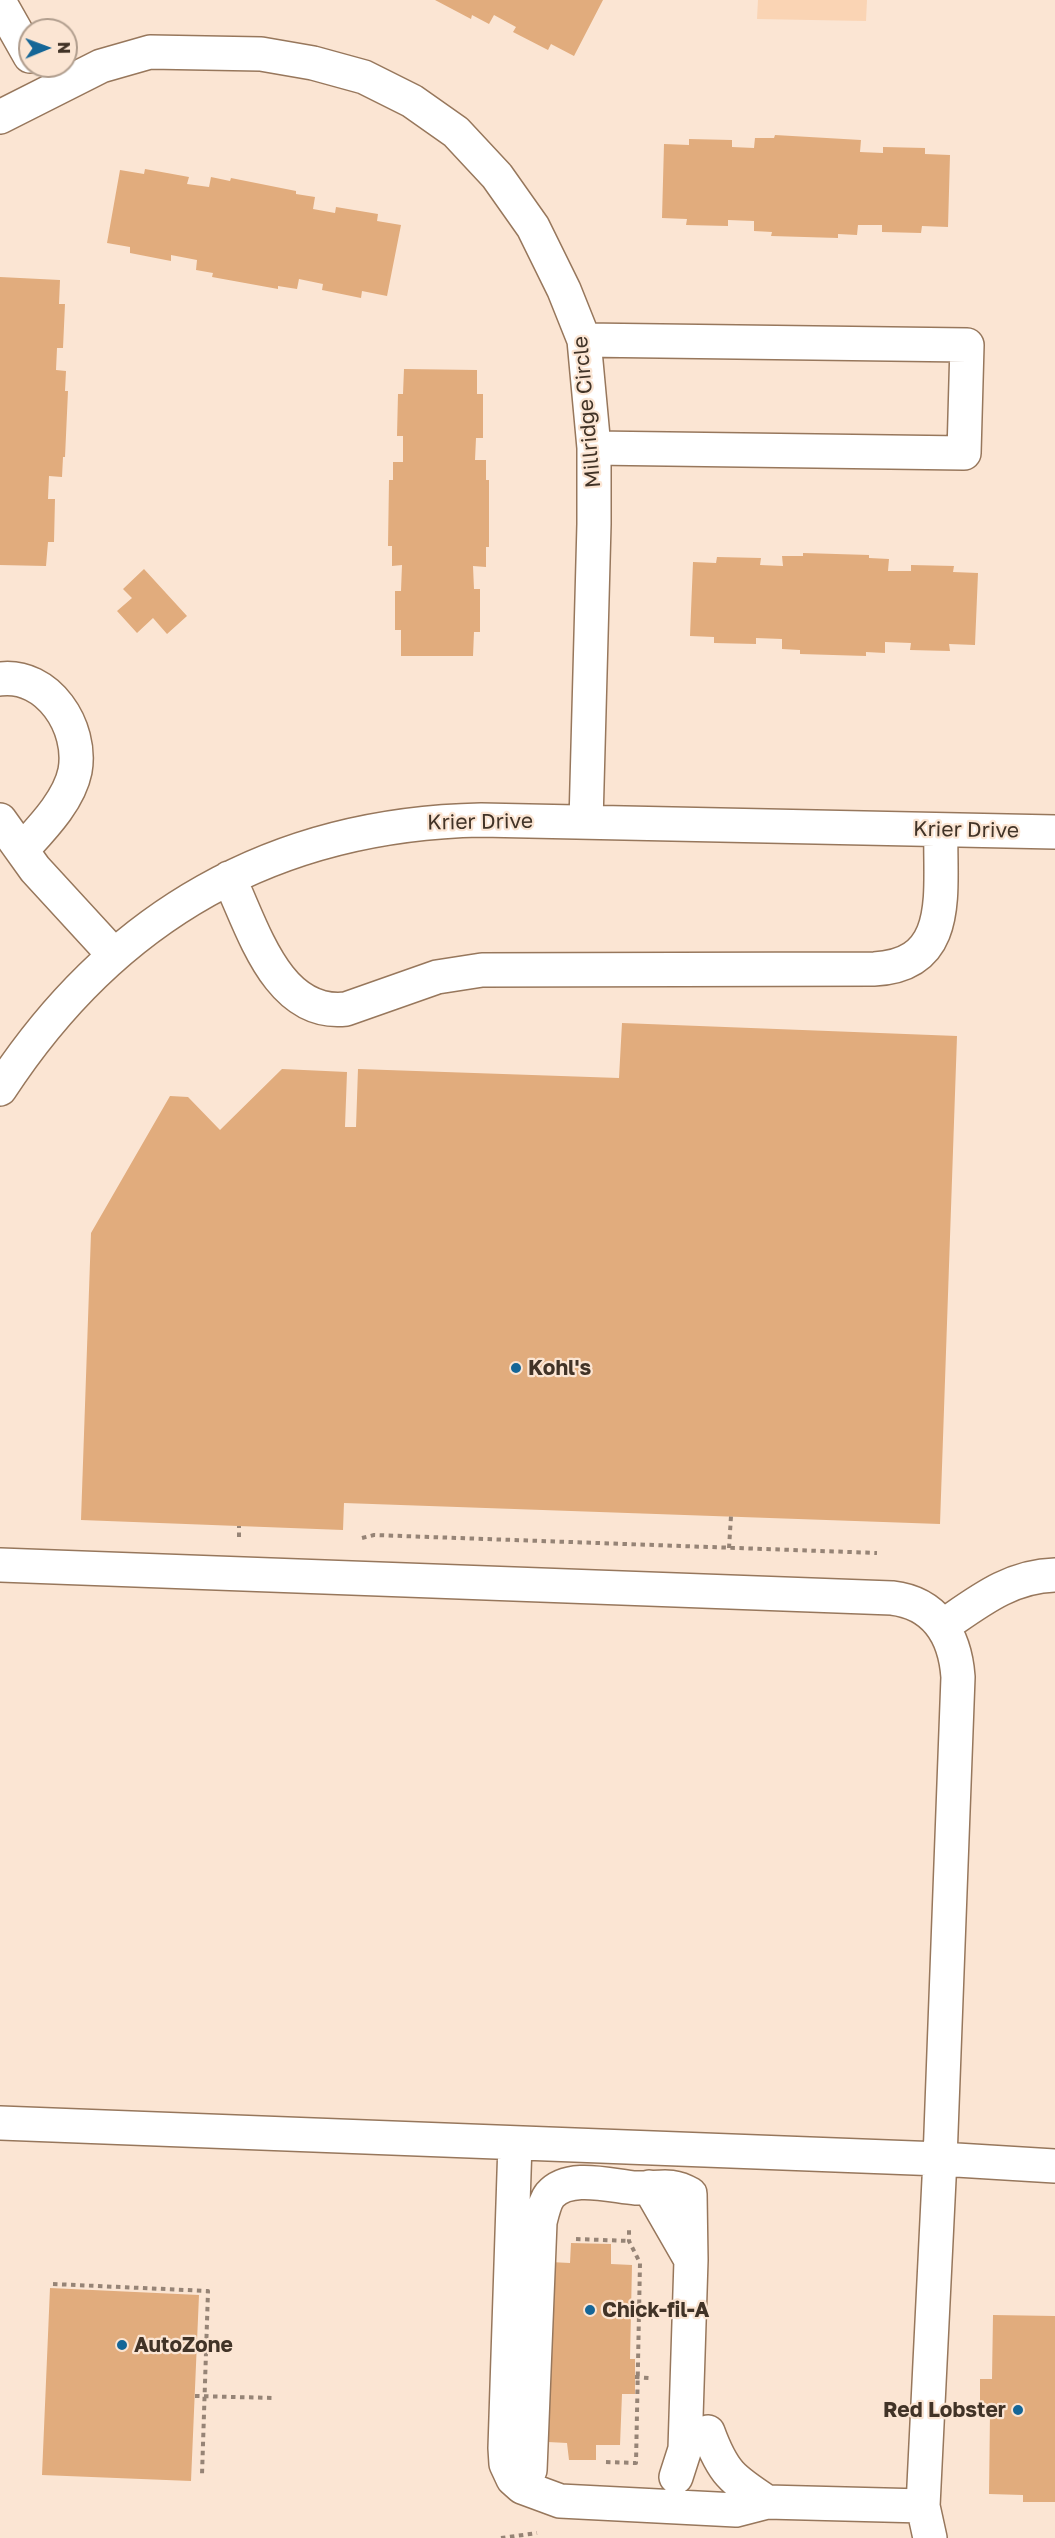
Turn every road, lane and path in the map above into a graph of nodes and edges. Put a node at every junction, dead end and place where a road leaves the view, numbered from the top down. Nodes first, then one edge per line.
1 (0, 3) edge
2 (18, 35) edge
3 (78, 71) edge
4 (43, 78) edge
5 (0, 117) edge
6 (584, 340) junction
7 (594, 448) junction
8 (0, 679) edge
9 (0, 820) edge
10 (586, 822) junction
11 (941, 830) junction
12 (1055, 832) edge
13 (22, 850) junction
14 (229, 878) junction
15 (114, 955) junction
16 (0, 1089) edge
17 (0, 1565) edge
18 (1055, 1575) edge
19 (943, 1626) junction
20 (0, 2123) edge
21 (515, 2143) junction
22 (940, 2159) junction
23 (1055, 2166) edge
24 (642, 2188) junction
25 (53, 2284) dead end
26 (195, 2396) dead end
27 (205, 2396) junction
28 (274, 2398) dead end
29 (605, 2462) dead end
30 (518, 2463) junction
31 (202, 2475) dead end
32 (676, 2477) junction
33 (767, 2502) junction
34 (923, 2506) junction
35 (904, 2538) edge
36 (930, 2538) edge

1 - 2 street
3 - 6 street, Millridge Circle
4 - 5 street, Millridge Circle
6 - 7 street, Millridge Circle
6 - 7 street
7 - 10 street, Millridge Circle
8 - 13 street
9 - 13 street
10 - 11 street, Krier Drive
10 - 14 street, Krier Drive
11 - 12 street, Krier Drive
11 - 14 street
13 - 15 street
14 - 15 street, Krier Drive
15 - 16 street, Krier Drive
17 - 19 street
18 - 19 street
19 - 22 street
20 - 21 street
21 - 22 street
21 - 30 street
22 - 23 street
22 - 34 street
24 - 29 path
24 - 30 street
24 - 32 street
25 - 27 path
26 - 27 path
27 - 28 path
27 - 31 path
30 - 32 street
30 - 33 street
32 - 33 street
33 - 34 street
34 - 35 street
34 - 36 street

